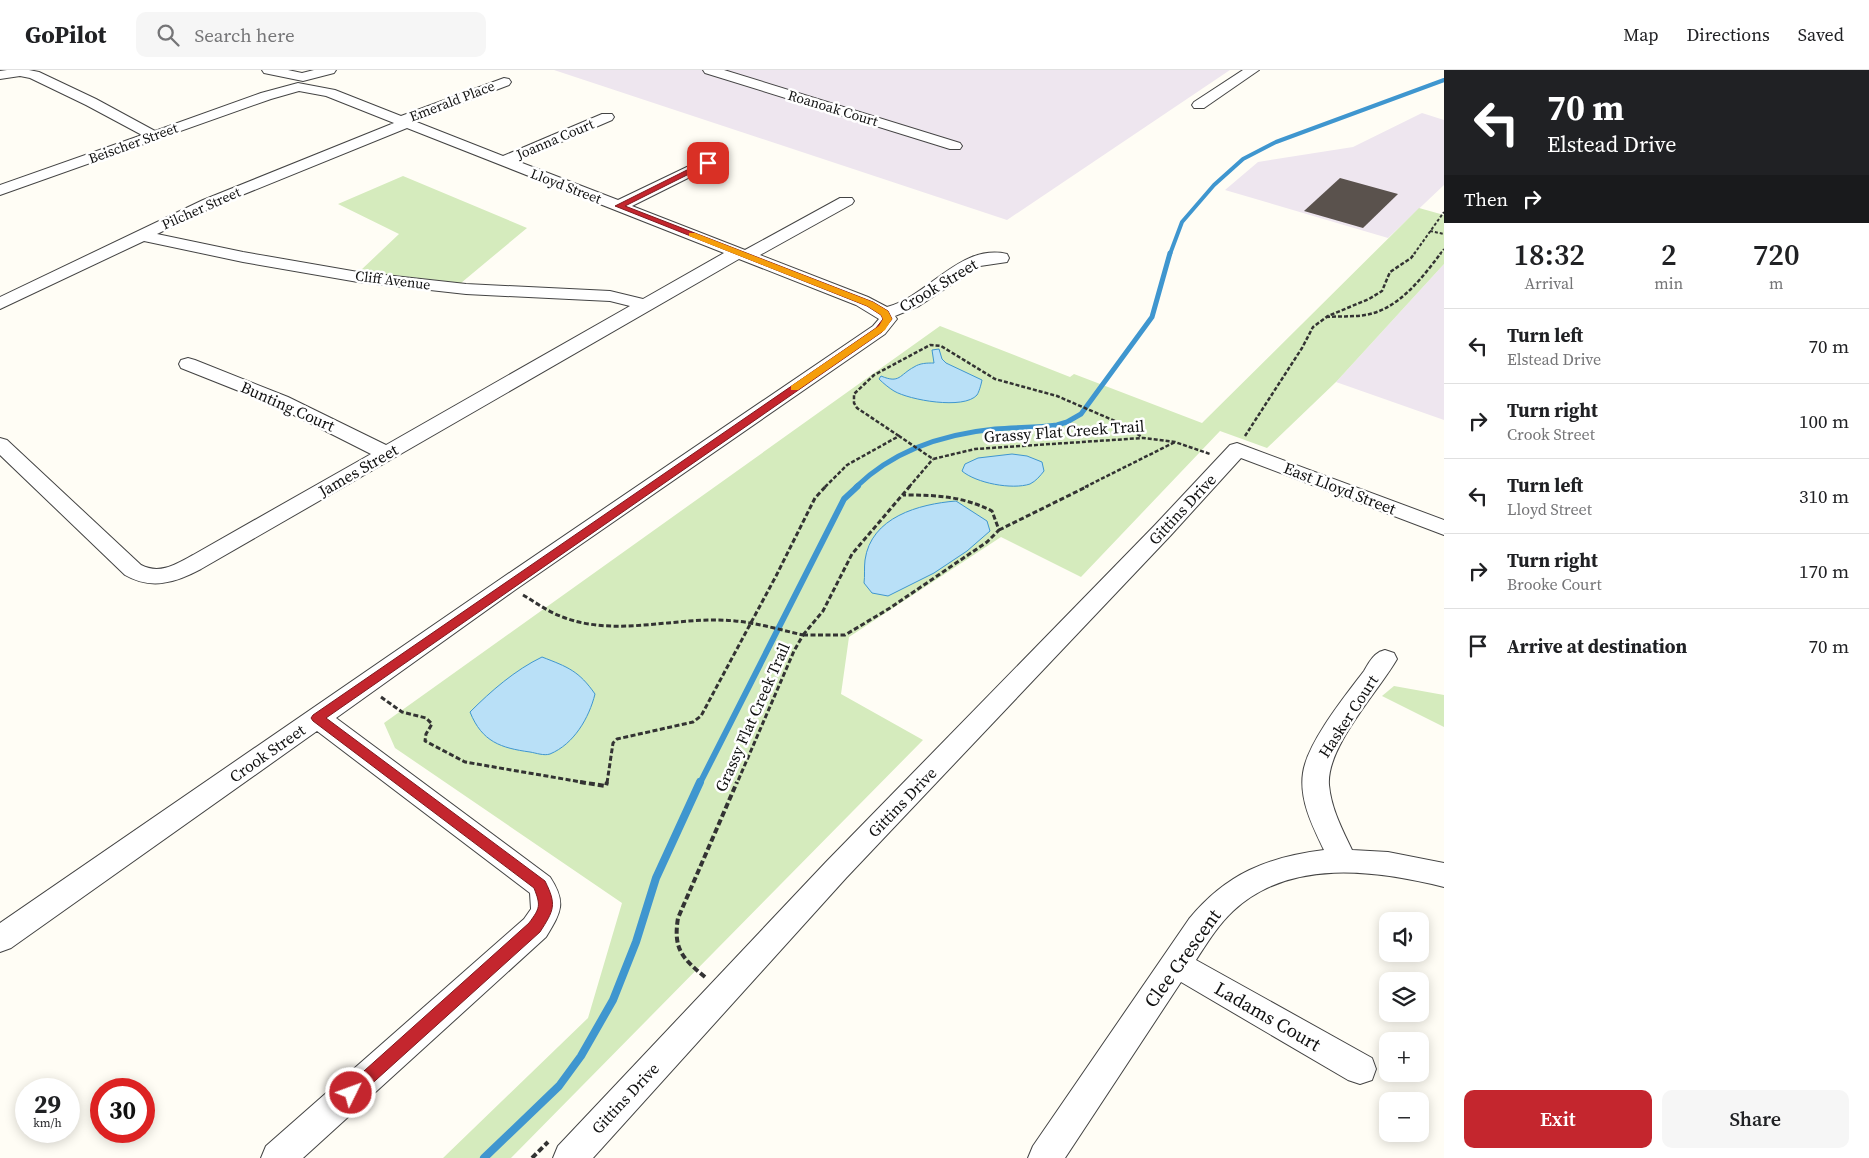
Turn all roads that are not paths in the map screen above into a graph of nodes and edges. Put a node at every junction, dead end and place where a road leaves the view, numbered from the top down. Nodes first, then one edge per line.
1 (270, 70) edge
2 (329, 70) edge
3 (336, 70) edge
4 (710, 70) edge
5 (1252, 70) edge
6 (0, 75) edge
7 (301, 82) junction
8 (504, 82) dead end
9 (1199, 105) dead end
10 (607, 117) dead end
11 (404, 122) junction
12 (154, 136) junction
13 (955, 146) dead end
14 (719, 158) dead end
15 (503, 161) junction
16 (0, 190) edge
17 (846, 201) dead end
18 (619, 206) junction
19 (142, 235) junction
20 (742, 254) junction
21 (1001, 258) dead end
22 (0, 304) edge
23 (645, 306) junction
24 (885, 313) junction
25 (188, 364) dead end
26 (0, 444) edge
27 (386, 453) junction
28 (1232, 454) joint
29 (1444, 528) edge
30 (1385, 659) dead end
31 (318, 718) junction
32 (1342, 860) junction
33 (1444, 876) edge
34 (0, 939) edge
35 (1176, 964) junction
36 (1360, 1069) dead end
37 (278, 1158) edge
38 (570, 1158) edge
39 (1045, 1158) edge

1 - 7 street, Lloyd Street
2 - 7 street, Beischer Street
3 - 7 street, Beischer Street
4 - 13 street, Roanoak Court
5 - 9 street
6 - 12 street
7 - 11 street, Lloyd Street
7 - 12 street, Beischer Street
8 - 11 street, Emerald Place
10 - 15 street, Joanna Court
11 - 15 street, Lloyd Street
11 - 19 street, Pilcher Street
12 - 16 street, Beischer Street
14 - 18 street
15 - 18 street, Lloyd Street
17 - 20 street, James Street
18 - 20 street, Lloyd Street
19 - 22 street, Pilcher Street
19 - 23 street, Cliff Avenue
20 - 23 street, James Street
20 - 24 street, Lloyd Street
21 - 24 street, Crook Street
23 - 27 street, James Street
24 - 31 street, Crook Street
25 - 27 street, Bunting Court
26 - 27 street, James Street
28 - 29 street, East Lloyd Street
28 - 38 street, Gittins Drive
30 - 32 street, Hasker Court
31 - 34 street, Crook Street
31 - 37 street
32 - 33 street, Clee Crescent
32 - 35 street, Clee Crescent
35 - 36 street, Ladams Court
35 - 39 street, Clee Crescent

